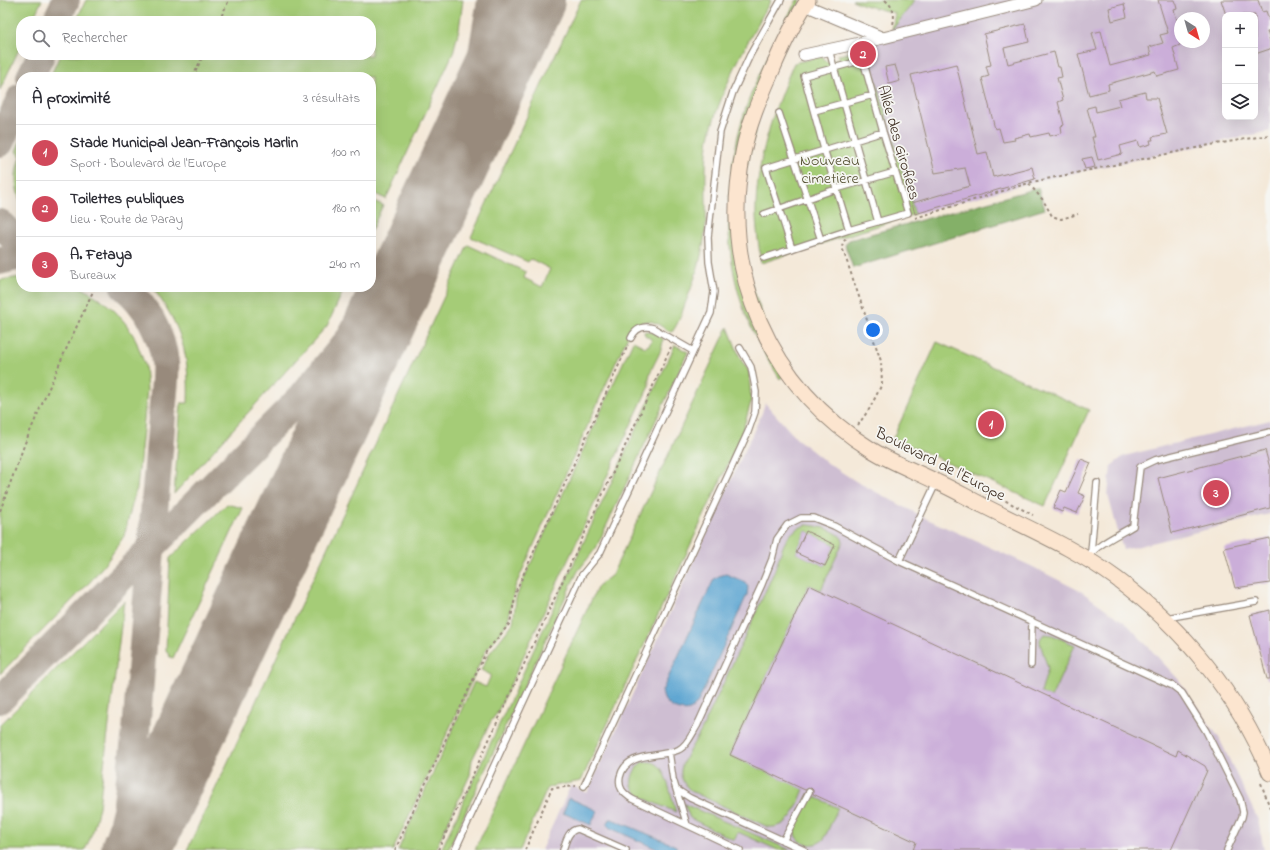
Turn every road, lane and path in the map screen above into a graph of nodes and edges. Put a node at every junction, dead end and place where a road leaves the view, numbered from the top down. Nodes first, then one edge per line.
1 (229, 0) edge
2 (781, 0) edge
3 (885, 0) edge
4 (1036, 0) edge
5 (807, 2) edge
6 (221, 16) edge
7 (892, 30) dead end
8 (883, 38) junction
9 (829, 50) junction
10 (804, 55) dead end
11 (201, 60) edge
12 (833, 67) junction
13 (195, 72) edge
14 (873, 96) junction
15 (844, 103) junction
16 (814, 111) junction
17 (779, 113) dead end
18 (883, 132) junction
19 (1270, 135) edge
20 (854, 140) junction
21 (824, 149) junction
22 (794, 159) junction
23 (895, 172) junction
24 (866, 180) junction
25 (1029, 184) junction
26 (836, 189) junction
27 (807, 199) junction
28 (779, 209) junction
29 (764, 214) dead end
30 (1078, 214) dead end
31 (915, 218) dead end
32 (878, 222) junction
33 (849, 230) junction
34 (847, 238) dead end
35 (821, 240) junction
36 (792, 249) junction
37 (764, 258) dead end
38 (93, 292) edge
39 (631, 338) joint
40 (674, 340) junction
41 (740, 348) dead end
42 (693, 351) junction
43 (1270, 432) edge
44 (850, 435) junction
45 (936, 481) junction
46 (1097, 483) dead end
47 (0, 511) edge
48 (1089, 555) junction
49 (899, 560) junction
50 (1256, 602) dead end
51 (1163, 618) junction
52 (1032, 621) junction
53 (1031, 666) dead end
54 (669, 752) junction
55 (1265, 776) edge
56 (584, 786) joint
57 (676, 789) junction
58 (809, 792) dead end
59 (1270, 808) edge
60 (687, 825) junction
61 (783, 841) junction
62 (395, 850) edge
63 (438, 850) edge
64 (455, 850) edge
65 (525, 850) edge
66 (563, 850) edge
67 (626, 850) edge
68 (740, 850) edge
69 (804, 850) edge
70 (1227, 850) edge

1 - 6 path
2 - 42 lane
3 - 7 path
4 - 8 street
5 - 8 street
5 - 44 main road, Boulevard de l'Europe
8 - 9 street
9 - 10 street
9 - 12 lane
11 - 13 path
12 - 14 lane, Allée des Giroflées
12 - 15 lane
12 - 16 lane, Allée des Giroflées
14 - 15 lane
14 - 18 lane, Allée des Giroflées
15 - 16 lane
15 - 20 lane
16 - 21 lane, Allée des Giroflées
17 - 22 lane
18 - 20 lane
18 - 23 lane, Allée des Giroflées
19 - 25 path
20 - 21 lane
20 - 24 lane
21 - 22 lane
21 - 26 lane, Allée des Giroflées
22 - 27 lane
22 - 28 lane
23 - 24 lane
23 - 32 lane, Allée des Giroflées
24 - 26 lane
24 - 32 lane
25 - 30 path
25 - 31 path
26 - 27 lane
26 - 33 lane, Allée des Giroflées
27 - 28 lane
27 - 35 lane
28 - 29 lane
28 - 36 lane
32 - 33 lane, Allée des Giroflées
33 - 35 lane
34 - 44 path
35 - 36 lane
36 - 37 lane
38 - 47 path
39 - 40 lane
39 - 62 path
40 - 42 lane
40 - 63 path
41 - 56 lane
42 - 64 lane
43 - 48 lane
44 - 45 main road, Boulevard de l'Europe
45 - 48 main road, Boulevard de l'Europe
45 - 49 lane
46 - 48 lane
48 - 51 main road, Boulevard de l'Europe
49 - 52 lane
49 - 54 lane
50 - 51 lane
51 - 55 main road, Boulevard de l'Europe
52 - 53 lane
52 - 70 lane
54 - 57 lane
54 - 60 lane
55 - 59 path
56 - 65 path
57 - 60 lane
57 - 61 lane
58 - 61 lane
60 - 68 lane
61 - 69 lane
66 - 67 lane

